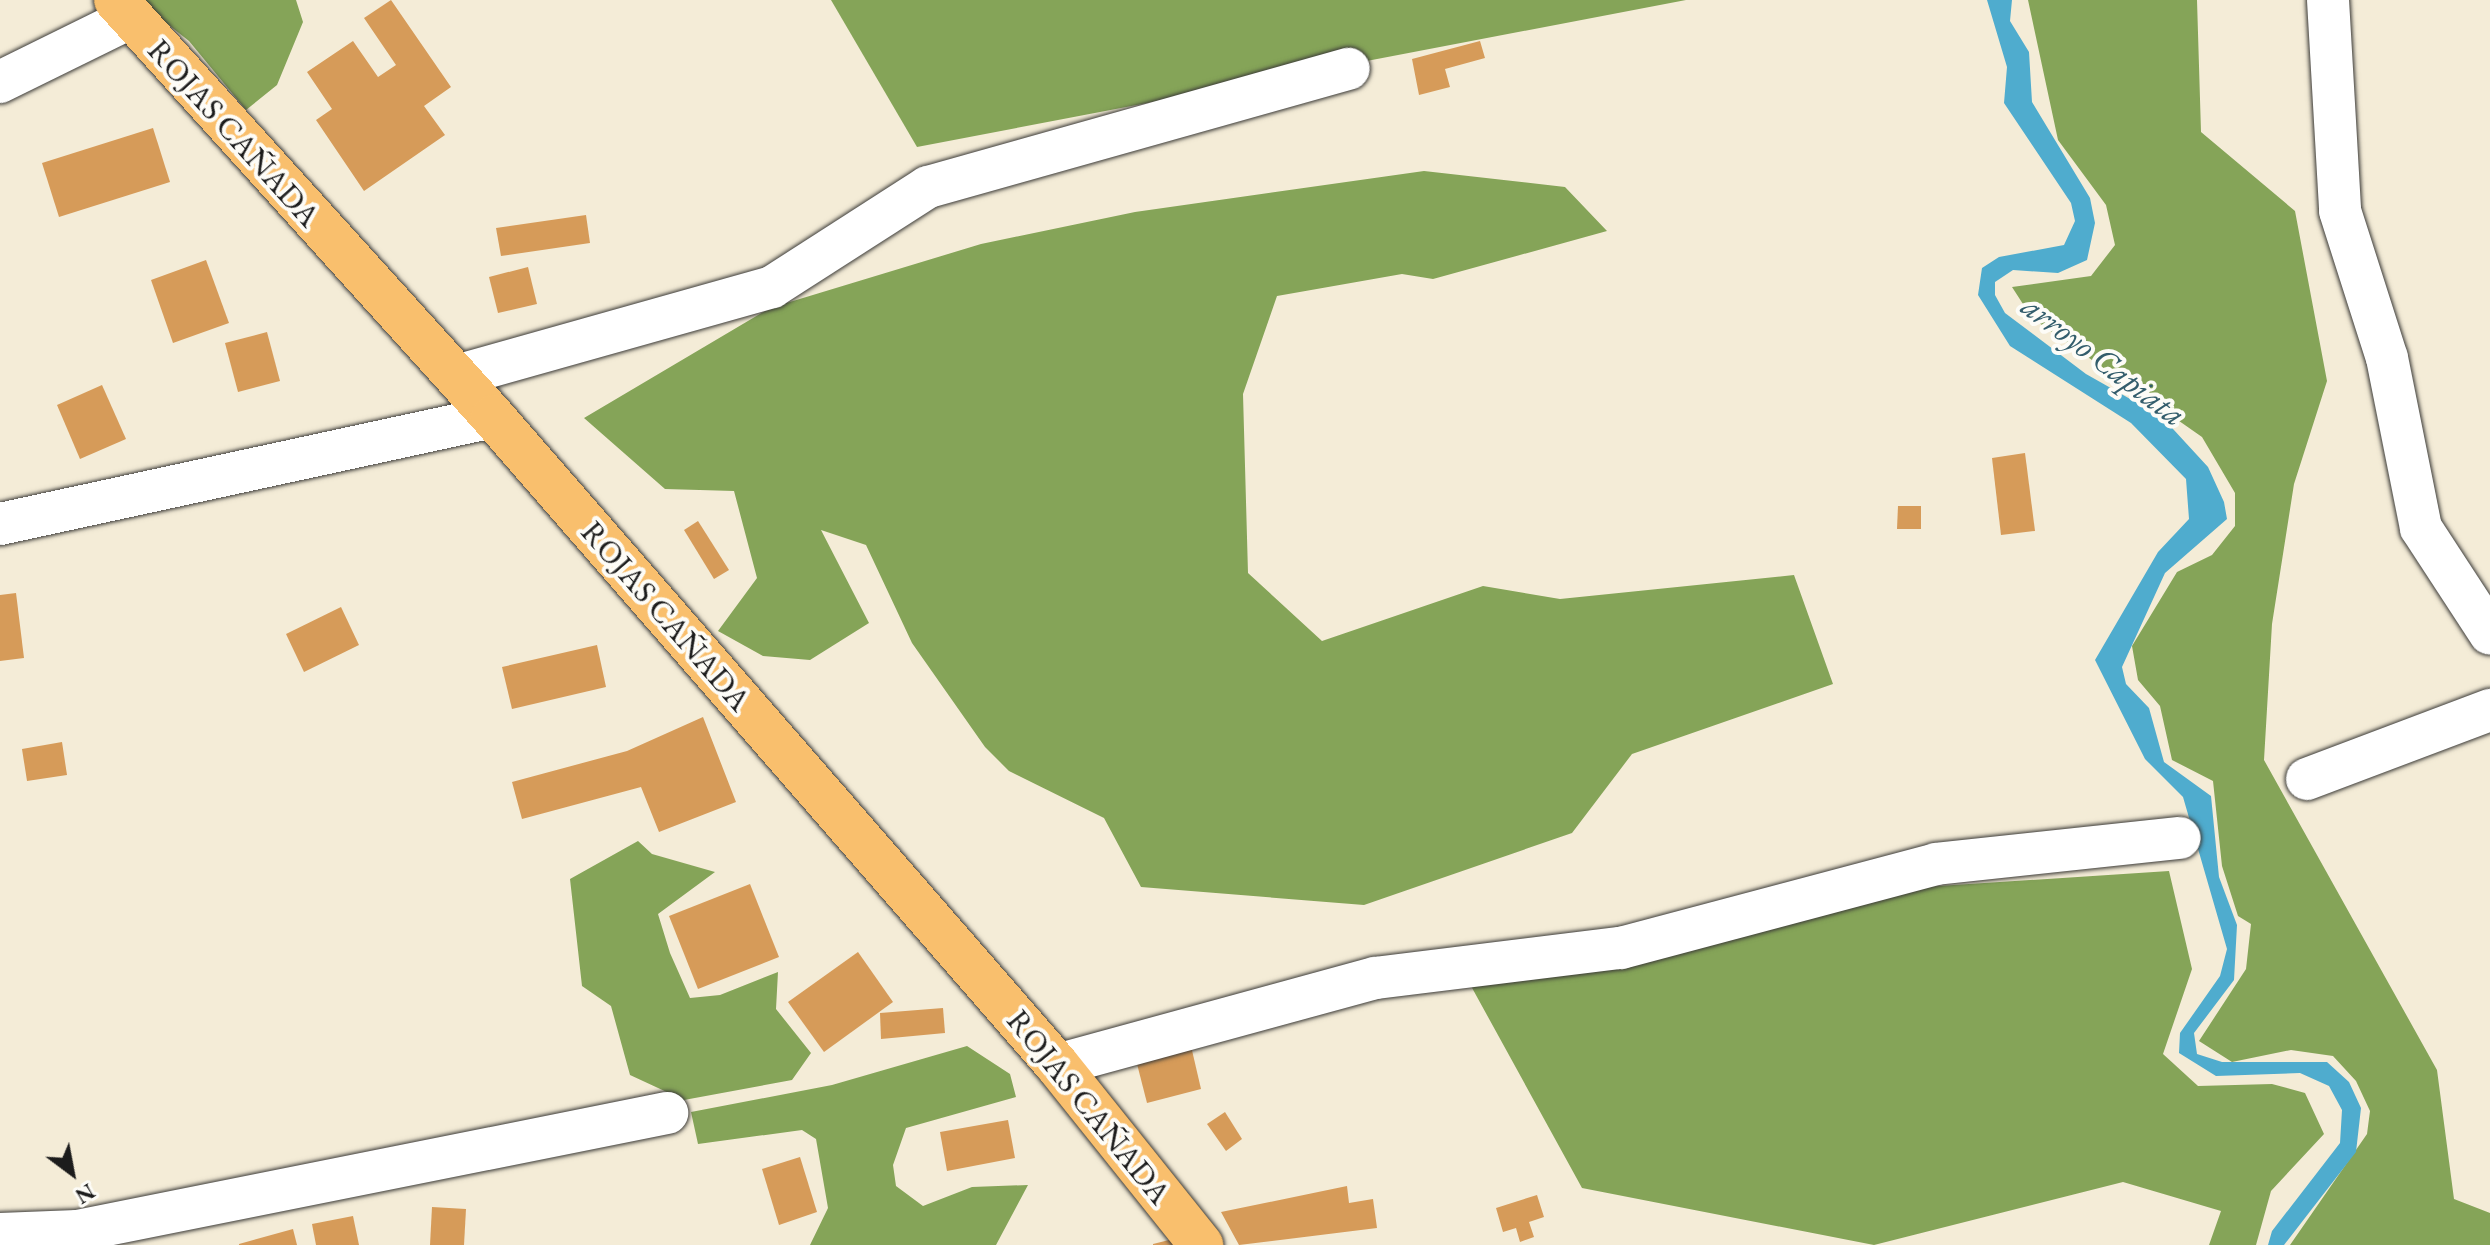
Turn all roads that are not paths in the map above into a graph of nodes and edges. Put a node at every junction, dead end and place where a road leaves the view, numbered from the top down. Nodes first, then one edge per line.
1 (2328, 0) edge
2 (123, 9) edge
3 (1349, 69) dead end
4 (0, 82) edge
5 (456, 376) junction
6 (493, 417) junction
7 (0, 524) edge
8 (2490, 634) edge
9 (2490, 692) edge
10 (2490, 710) edge
11 (2307, 779) dead end
12 (2180, 838) dead end
13 (1057, 1065) junction
14 (667, 1113) dead end
15 (0, 1234) edge
16 (1201, 1245) edge

1 - 8 street
2 - 4 street
2 - 5 main road, ROJAS CAÑADA
3 - 5 street
5 - 6 main road, ROJAS CAÑADA
6 - 7 street
6 - 13 main road, ROJAS CAÑADA
9 - 10 street
10 - 11 street
12 - 13 street
13 - 16 main road, ROJAS CAÑADA
14 - 15 street

